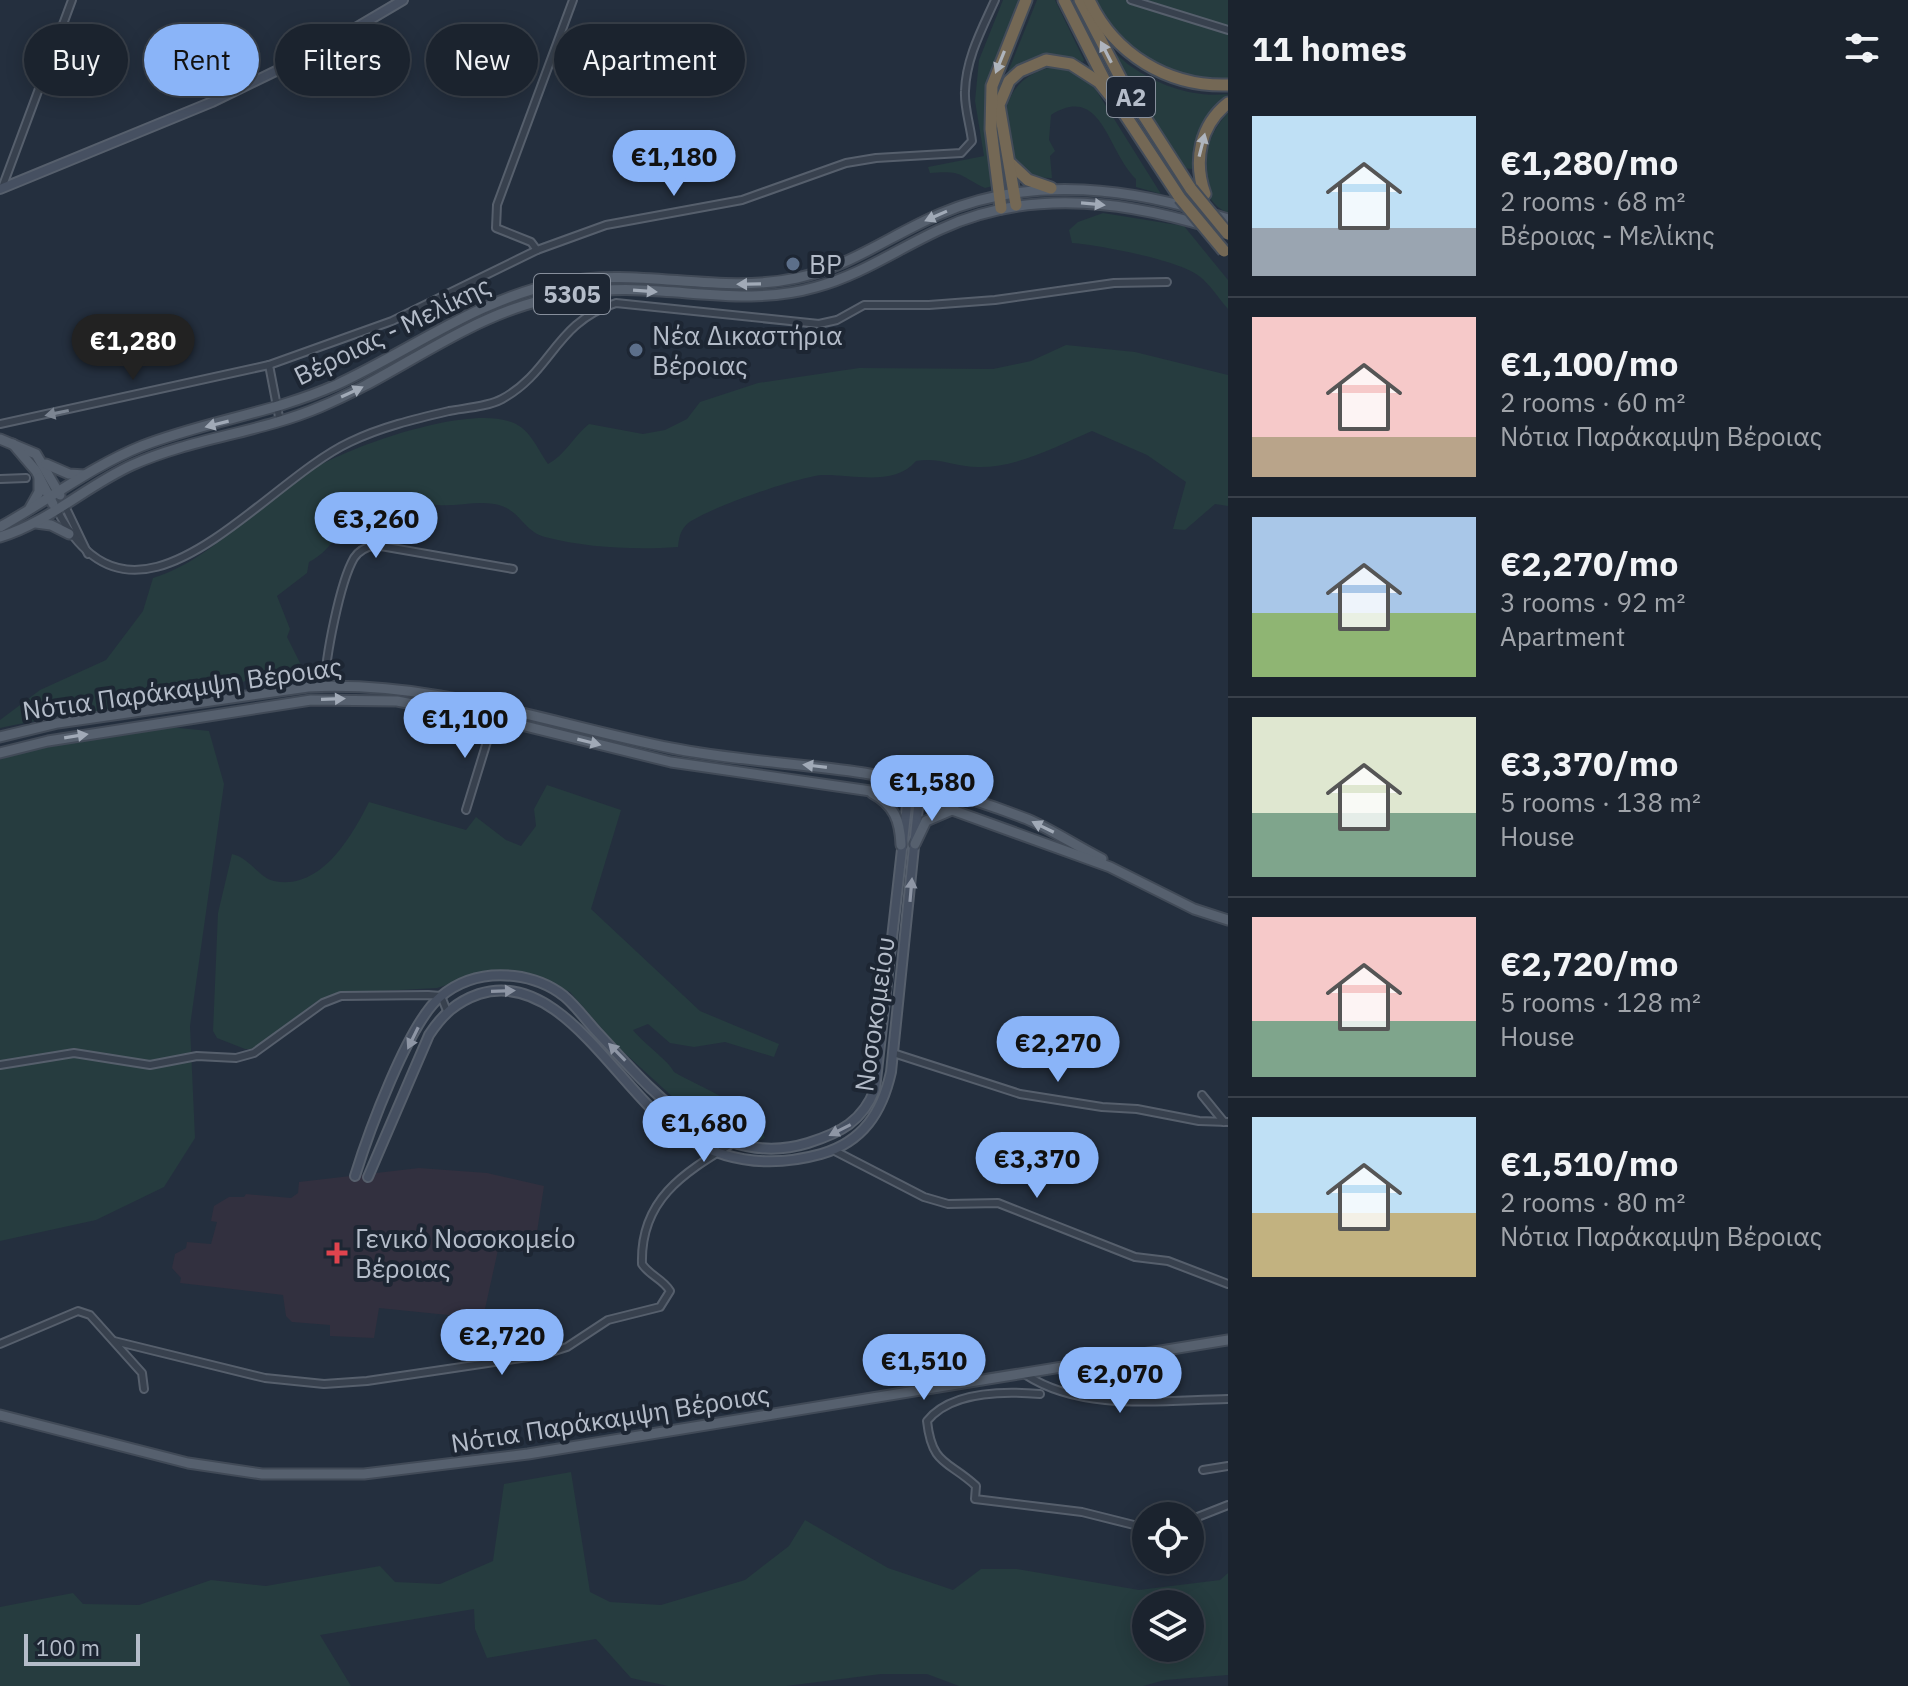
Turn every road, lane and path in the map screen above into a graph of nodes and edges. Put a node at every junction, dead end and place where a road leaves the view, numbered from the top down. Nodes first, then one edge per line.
1 (72, 0) edge
2 (403, 0) edge
3 (573, 0) edge
4 (995, 0) edge
5 (1026, 0) edge
6 (1064, 0) edge
7 (1080, 0) edge
8 (1089, 0) edge
9 (1131, 0) edge
10 (1228, 30) edge
11 (1228, 85) edge
12 (1228, 103) edge
13 (1123, 112) junction
14 (1010, 164) junction
15 (0, 175) edge
16 (12, 179) junction
17 (1, 188) edge
18 (1051, 188) junction
19 (1013, 192) junction
20 (999, 195) junction
21 (1016, 205) junction
22 (1001, 208) junction
23 (1228, 219) edge
24 (1228, 233) edge
25 (537, 250) junction
26 (1226, 253) edge
27 (1167, 282) dead end
28 (269, 365) junction
29 (276, 409) junction
30 (280, 422) junction
31 (0, 424) edge
32 (5, 440) edge
33 (42, 462) junction
34 (36, 471) junction
35 (88, 475) junction
36 (26, 478) dead end
37 (0, 479) edge
38 (55, 496) junction
39 (61, 508) junction
40 (27, 510) junction
41 (32, 523) junction
42 (0, 527) edge
43 (69, 534) junction
44 (0, 537) edge
45 (88, 554) junction
46 (513, 569) dead end
47 (325, 686) junction
48 (494, 719) junction
49 (0, 737) edge
50 (0, 753) edge
51 (919, 785) junction
52 (862, 787) junction
53 (908, 796) junction
54 (919, 798) junction
55 (954, 809) junction
56 (466, 810) dead end
57 (915, 844) junction
58 (901, 845) junction
59 (1110, 867) junction
60 (1228, 920) edge
61 (441, 996) junction
62 (447, 1011) junction
63 (893, 1053) junction
64 (0, 1065) edge
65 (1202, 1095) dead end
66 (1226, 1122) edge
67 (733, 1143) junction
68 (833, 1150) junction
69 (718, 1152) junction
70 (355, 1176) dead end
71 (368, 1177) dead end
72 (1228, 1284) edge
73 (1228, 1340) edge
74 (114, 1341) junction
75 (0, 1344) edge
76 (1026, 1375) junction
77 (144, 1389) dead end
78 (1040, 1394) dead end
79 (1228, 1399) edge
80 (0, 1415) edge
81 (1228, 1466) edge
82 (1203, 1470) dead end
83 (1228, 1505) edge
84 (1204, 1514) edge
85 (1132, 1524) edge

1 - 16 street
2 - 16 street
3 - 25 street
4 - 25 street
5 -> 20 highway
6 - 13 highway, Α2
24 -> 7 highway, Α2, bridge
8 - 11 highway
9 - 10 street
24 -> 12 highway, bridge
13 - 14 highway
13 - 26 highway, Α2, bridge
14 - 18 highway
14 - 19 highway
15 - 16 street
16 - 17 street
18 - 19 main road, Βέροιας - Μελίκης / 5305
18 - 23 main road, Βέροιας - Μελίκης / 5305
19 - 20 main road, Βέροιας - Μελίκης / 5305
19 - 21 highway
20 - 22 highway
20 -> 29 main road, Βέροιας - Μελίκης / 5305
21 - 22 main road, Βέροιας - Μελίκης / 5305
21 -> 24 main road, Βέροιας - Μελίκης / 5305
30 -> 22 main road, Βέροιας - Μελίκης / 5305
25 - 28 street
27 - 45 street
28 - 29 street
28 -> 31 street
29 - 30 street
29 -> 35 main road, Βέροιας - Μελίκης / 5305
30 - 39 main road, Βέροιας - Μελίκης / 5305
32 - 33 main road
32 - 34 main road
33 - 35 main road
33 - 38 main road
34 - 38 main road
34 - 40 main road
35 - 38 main road, Βέροιας - Μελίκης / 5305
36 - 37 street
38 - 39 main road
38 - 40 main road, 5305
39 - 41 main road, 5305
39 - 43 street
39 - 45 street
40 - 42 main road, 5305
41 - 43 main road
41 - 44 main road, 5305
43 - 45 street
46 - 47 street
47 - 49 main road, Νότια Παράκαμψη Βέροιας
51 -> 47 main road, Νότια Παράκαμψη Βέροιας
50 -> 48 main road, Νότια Παράκαμψη Βέροιας
48 -> 52 main road, Νότια Παράκαμψη Βέροιας
48 - 56 street
51 - 53 main road
51 - 54 main road
59 -> 51 main road, Νότια Παράκαμψη Βέροιας
52 - 53 main road, Νότια Παράκαμψη Βέροιας
52 - 58 main road
53 - 54 main road, Νότια Παράκαμψη Βέροιας
53 - 58 street, Νοσοκομείου
54 - 55 main road, Νότια Παράκαμψη Βέροιας
54 - 57 street, Νοσοκομείου
55 - 57 main road
55 - 59 main road, Νότια Παράκαμψη Βέροιας
63 -> 57 street, Νοσοκομείου
58 -> 67 street, Νοσοκομείου
59 - 60 main road, Νότια Παράκαμψη Βέροιας
61 - 62 street
61 - 64 street
67 -> 61 street, Νοσοκομείου
61 -> 70 street, Νοσοκομείου
62 -> 69 street, Νοσοκομείου
62 - 71 street
63 - 66 street
63 - 68 street, Νοσοκομείου
65 - 66 street
67 - 69 street
68 - 69 street, Νοσοκομείου
68 - 72 street
69 - 74 street
73 - 76 main road, Νότια Παράκαμψη Βέροιας
74 - 75 street
74 - 77 street
76 - 79 street
76 - 80 main road, Νότια Παράκαμψη Βέροιας
78 - 85 street
81 - 82 street
83 - 84 street

